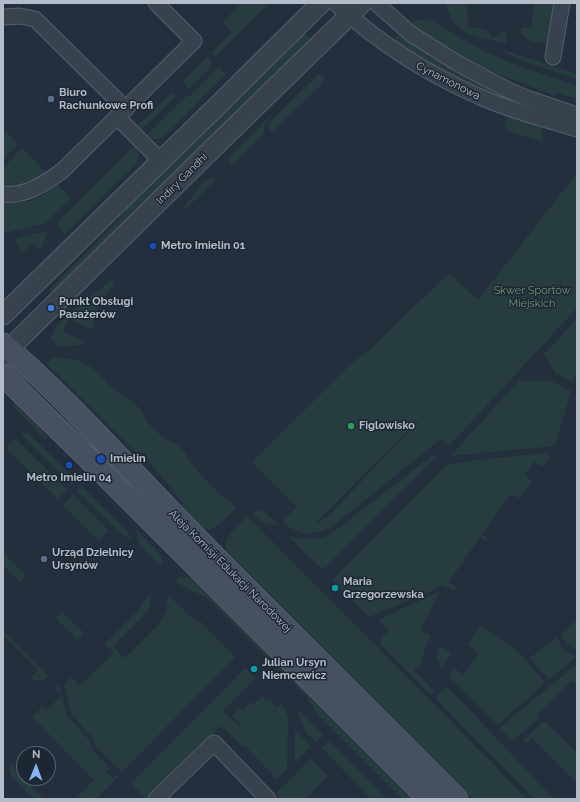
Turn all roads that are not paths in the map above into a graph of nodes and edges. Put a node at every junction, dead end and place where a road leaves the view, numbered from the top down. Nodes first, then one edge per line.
1 (156, 3) edge
2 (321, 3) edge
3 (335, 3) edge
4 (376, 3) edge
5 (562, 3) edge
6 (356, 9) edge
7 (3, 17) edge
8 (553, 57) dead end
9 (121, 113) junction
10 (577, 115) edge
11 (577, 129) edge
12 (161, 161) junction
13 (3, 194) edge
14 (3, 315) edge
15 (5, 349) edge
16 (3, 375) edge
17 (156, 799) edge
18 (268, 799) edge
19 (429, 799) edge
20 (457, 799) edge

1 - 9 street
2 - 12 street
3 - 6 street, Cynamonowa
4 - 10 street, Cynamonowa
5 - 8 street
6 - 11 street, Cynamonowa
6 - 15 street, Indiry Gandhi
7 - 9 street
9 - 12 street
9 - 13 street
12 - 14 street
15 - 20 main road, Aleja Komisji Edukacji Narodowej
16 - 19 main road, Aleja Komisji Edukacji Narodowej
17 - 18 street

